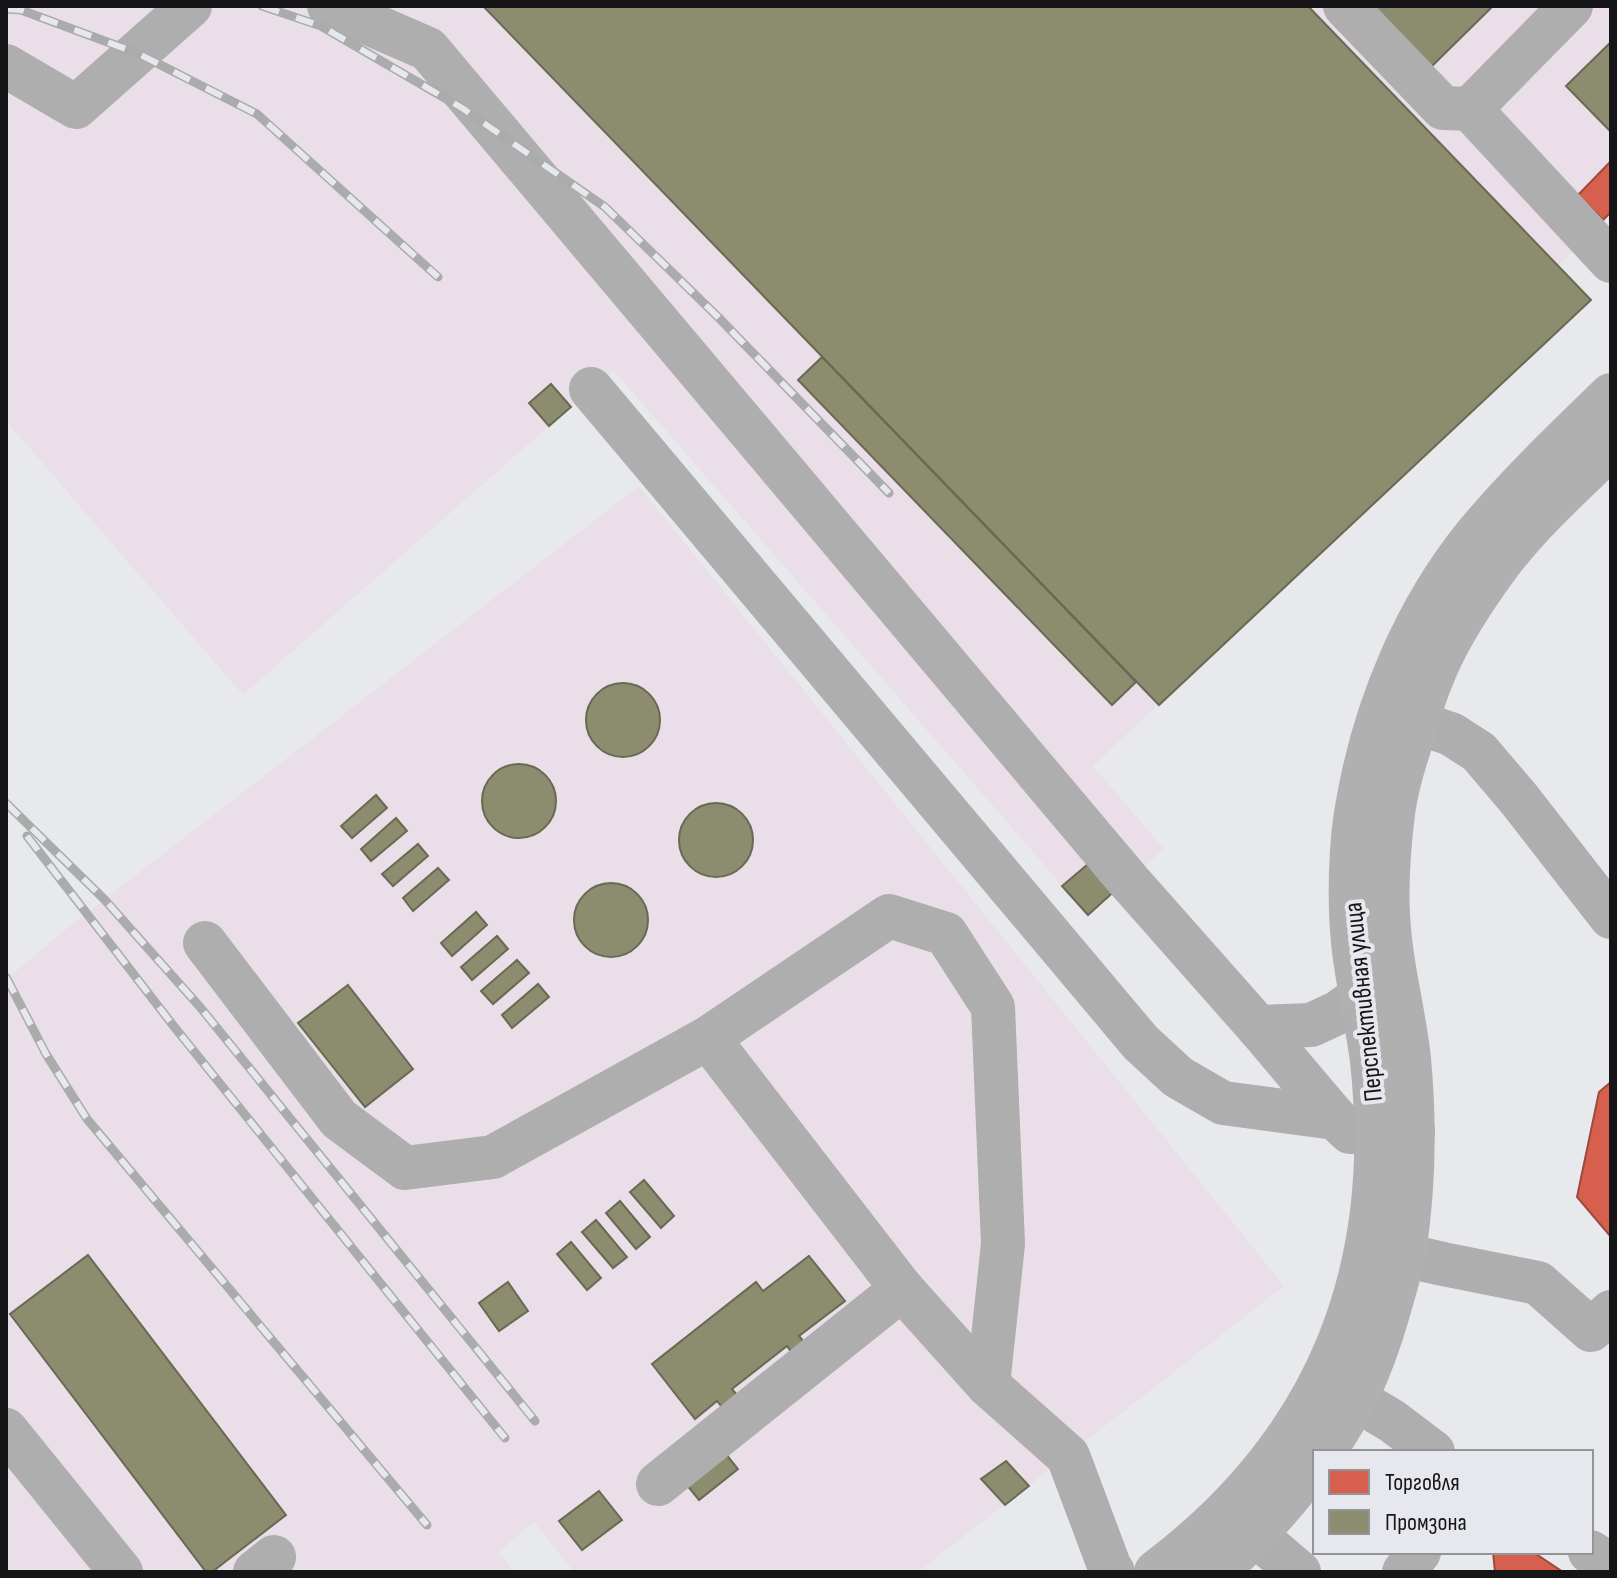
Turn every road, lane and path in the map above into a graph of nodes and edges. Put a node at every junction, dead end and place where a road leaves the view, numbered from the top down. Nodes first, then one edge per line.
1 (190, 6) edge
2 (329, 6) edge
3 (1345, 6) edge
4 (1571, 6) edge
5 (6, 66) edge
6 (1470, 109) junction
7 (1611, 261) edge
8 (591, 389) dead end
9 (1611, 395) edge
10 (1611, 447) edge
11 (1399, 717) junction
12 (1611, 917) edge
13 (205, 943) dead end
14 (1362, 996) junction
15 (1258, 1027) junction
16 (708, 1038) junction
17 (1335, 1118) junction
18 (1394, 1131) junction
19 (1386, 1251) junction
20 (902, 1289) junction
21 (1611, 1312) edge
22 (988, 1385) junction
23 (1355, 1399) junction
24 (6, 1430) edge
25 (1325, 1450) edge
26 (1430, 1450) edge
27 (1313, 1466) edge
28 (658, 1484) dead end
29 (1255, 1535) junction
30 (1418, 1554) edge
31 (1593, 1554) edge
32 (1611, 1565) edge
33 (121, 1572) edge
34 (1113, 1572) edge
35 (1156, 1572) edge
36 (1215, 1572) edge
37 (1299, 1572) edge
38 (1404, 1572) edge

1 - 5 lane
2 - 15 lane
3 - 6 lane
4 - 6 lane
6 - 7 lane
8 - 17 lane
9 - 11 main road, Перспективная улица
10 - 11 main road, Перспективная улица
11 - 12 lane
11 - 14 main road, Перспективная улица
11 - 18 main road, Перспективная улица
13 - 16 lane
14 - 15 lane
14 - 18 main road, Перспективная улица
15 - 17 lane
16 - 20 lane
16 - 22 lane
17 - 18 lane
18 - 19 main road, Перспективная улица
19 - 21 lane
19 - 23 main road, Перспективная улица
19 - 35 main road, Перспективная улица
20 - 22 lane
20 - 28 lane
22 - 34 lane
23 - 25 main road, Перспективная улица
23 - 26 lane
24 - 33 lane
27 - 29 main road
29 - 36 main road
29 - 37 lane
30 - 38 lane
31 - 32 lane

